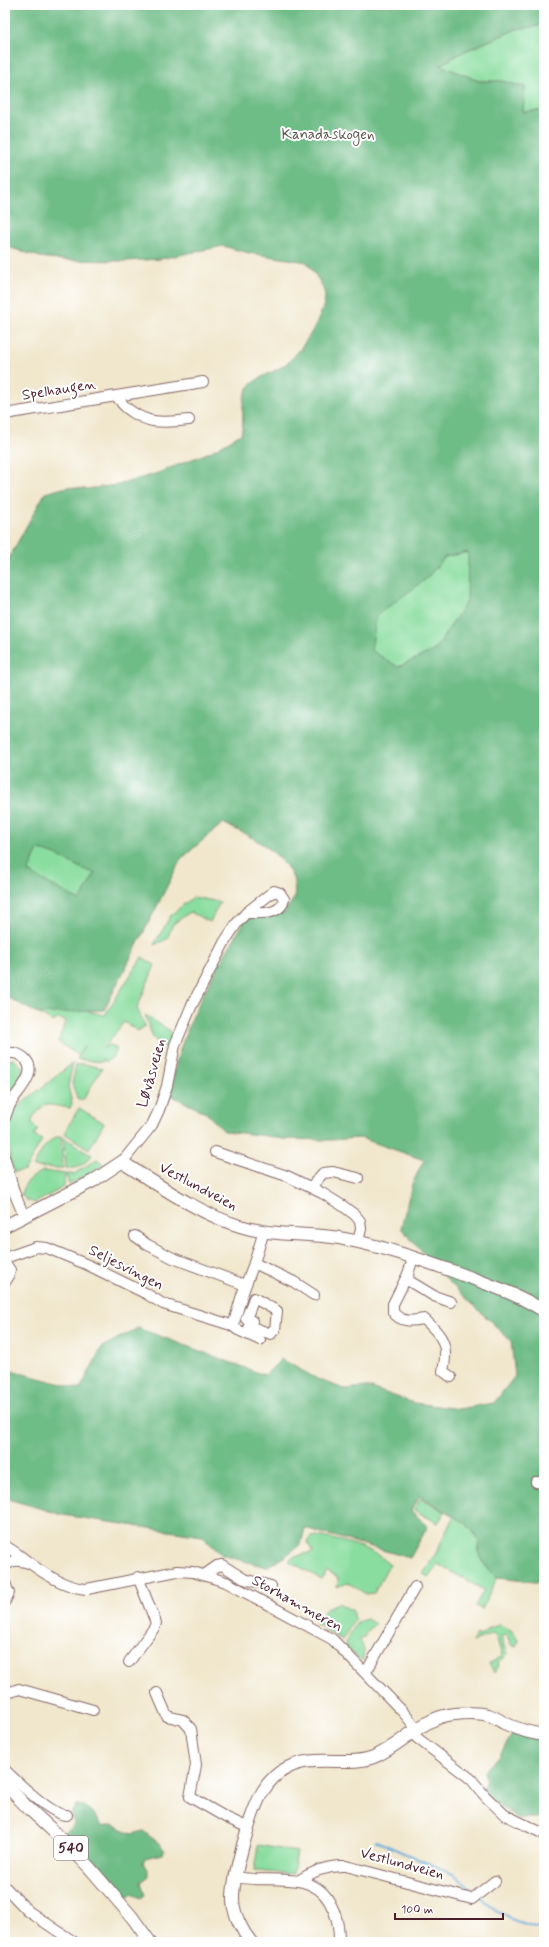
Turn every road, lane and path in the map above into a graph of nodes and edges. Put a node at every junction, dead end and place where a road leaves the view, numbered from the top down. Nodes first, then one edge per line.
1 (203, 382) dead end
2 (118, 396) junction
3 (5, 414) edge
4 (189, 420) dead end
5 (246, 913) dead end
6 (5, 1053) edge
7 (5, 1118) edge
8 (215, 1152) dead end
9 (5, 1159) edge
10 (123, 1161) junction
11 (358, 1178) dead end
12 (310, 1187) junction
13 (24, 1216) junction
14 (5, 1226) edge
15 (264, 1231) junction
16 (135, 1236) dead end
17 (358, 1242) junction
18 (5, 1258) edge
19 (413, 1258) junction
20 (5, 1263) edge
21 (254, 1264) junction
22 (408, 1274) junction
23 (5, 1282) edge
24 (245, 1285) junction
25 (314, 1295) dead end
26 (451, 1302) dead end
27 (544, 1311) edge
28 (233, 1326) junction
29 (260, 1340) dead end
30 (451, 1377) dead end
31 (5, 1546) edge
32 (30, 1564) junction
33 (5, 1566) edge
34 (204, 1575) junction
35 (138, 1577) junction
36 (5, 1583) edge
37 (271, 1586) dead end
38 (415, 1587) dead end
39 (5, 1601) edge
40 (129, 1662) dead end
41 (366, 1672) junction
42 (157, 1693) dead end
43 (5, 1694) edge
44 (93, 1710) dead end
45 (415, 1731) junction
46 (544, 1735) edge
47 (5, 1770) edge
48 (5, 1784) edge
49 (67, 1815) dead end
50 (249, 1828) junction
51 (544, 1834) edge
52 (236, 1877) junction
53 (298, 1881) junction
54 (495, 1881) dead end
55 (5, 1887) edge
56 (132, 1917) junction
57 (74, 1942) edge
58 (150, 1942) edge
59 (158, 1942) edge
60 (251, 1942) edge
61 (339, 1942) edge

1 - 2 street, Spelhaugen
2 - 3 street, Spelhaugen
2 - 4 street, Spelhaugen
5 - 10 street, Løvåsveien
6 - 7 street
8 - 12 street
9 - 13 street
10 - 13 main road, Løvåsveien
10 - 15 main road, Vestlundveien
11 - 12 street
12 - 17 street
13 - 14 main road, Løvåsveien
15 - 17 main road, Vestlundveien
15 - 21 street
16 - 24 street, Seljesvingen
17 - 19 main road, Vestlundveien
18 - 28 street, Seljesvingen
19 - 22 street
19 - 27 main road, Vestlundveien
20 - 23 street
21 - 24 street
21 - 25 street
22 - 26 street
22 - 30 street
24 - 28 street
28 - 29 street, Seljesvingen
31 - 32 street, Storhammeren
32 - 33 street, Storhammeren
32 - 35 street, Storhammeren
34 - 35 street, Storhammeren
34 - 37 street, Storhammeren
34 - 41 street, Storhammeren
35 - 40 street
36 - 39 street
38 - 41 street
41 - 45 street, Storhammeren
42 - 50 street
43 - 44 street
45 - 46 main road
45 - 50 main road
45 - 51 street
47 - 49 street
48 - 56 main road, 540
50 - 52 main road
52 - 53 street, Vestlundveien
52 - 60 main road
53 - 54 street, Vestlundveien
53 - 61 street, Vestlundveien
55 - 57 street
56 - 58 main road, 540
56 - 59 main road, 540

